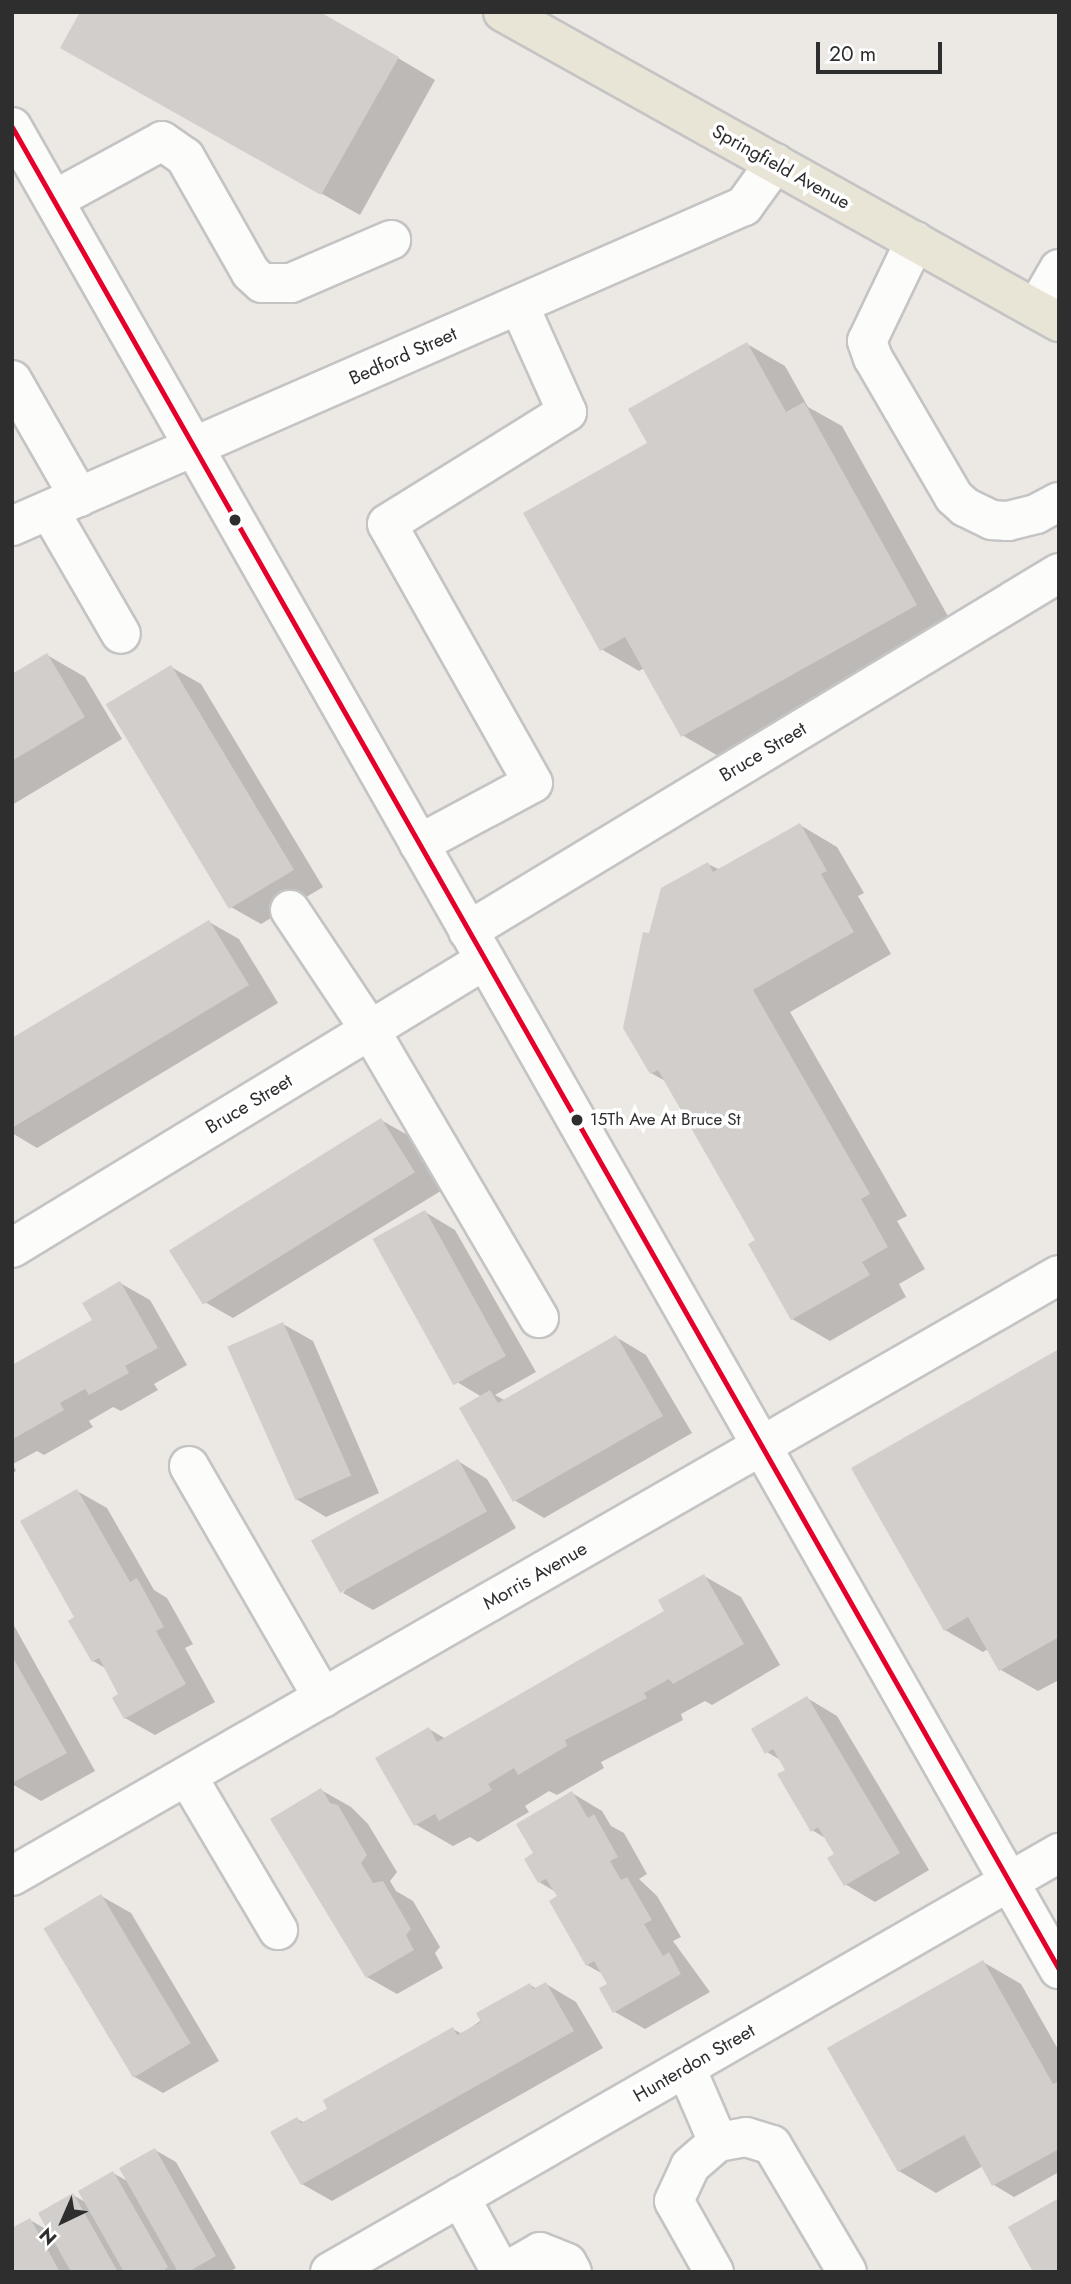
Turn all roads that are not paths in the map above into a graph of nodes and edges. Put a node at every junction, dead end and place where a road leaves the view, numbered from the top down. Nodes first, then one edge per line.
1 (503, 12) edge
2 (550, 24) edge
3 (12, 127) edge
4 (775, 163) junction
5 (54, 200) junction
6 (391, 240) dead end
7 (915, 241) junction
8 (1059, 269) edge
9 (519, 305) junction
10 (1048, 316) edge
11 (12, 380) edge
12 (195, 447) junction
13 (1059, 502) edge
14 (64, 504) junction
15 (12, 526) edge
16 (1059, 573) edge
17 (121, 634) dead end
18 (419, 844) junction
19 (290, 910) dead end
20 (476, 945) junction
21 (370, 1030) junction
22 (12, 1248) edge
23 (1059, 1275) edge
24 (539, 1318) dead end
25 (763, 1445) junction
26 (189, 1466) dead end
27 (323, 1698) junction
28 (187, 1776) junction
29 (1059, 1853) edge
30 (12, 1876) edge
31 (1009, 1882) junction
32 (278, 1930) dead end
33 (1059, 1969) edge
34 (686, 2068) junction
35 (718, 2142) junction
36 (460, 2197) junction
37 (330, 2272) edge
38 (503, 2272) edge
39 (572, 2272) edge
40 (713, 2272) edge
41 (847, 2272) edge

1 - 2 main road, Springfield Avenue
2 - 4 main road, Springfield Avenue
3 - 5 street
4 - 7 main road, Springfield Avenue
4 - 9 street, Bedford Street
5 - 6 street
5 - 12 street
7 - 10 main road, Springfield Avenue
7 - 13 street
8 - 10 street
9 - 12 street, Bedford Street
9 - 18 street
11 - 14 street
12 - 14 street, Bedford Street
12 - 18 street
14 - 15 street, Bedford Street
14 - 17 street
16 - 20 street, Bruce Street
18 - 20 street
19 - 21 street
20 - 21 street, Bruce Street
20 - 25 street
21 - 22 street, Bruce Street
21 - 24 street
23 - 25 street, Morris Avenue
25 - 27 street, Morris Avenue
25 - 31 street
26 - 27 street
27 - 28 street, Morris Avenue
28 - 30 street, Morris Avenue
28 - 32 street
29 - 31 street, Hunterdon Street
31 - 33 street
31 - 34 street, Hunterdon Street
34 - 35 street
34 - 36 street, Hunterdon Street
35 - 40 street
35 - 41 street
36 - 37 street, Hunterdon Street
36 - 38 street
38 - 39 street

